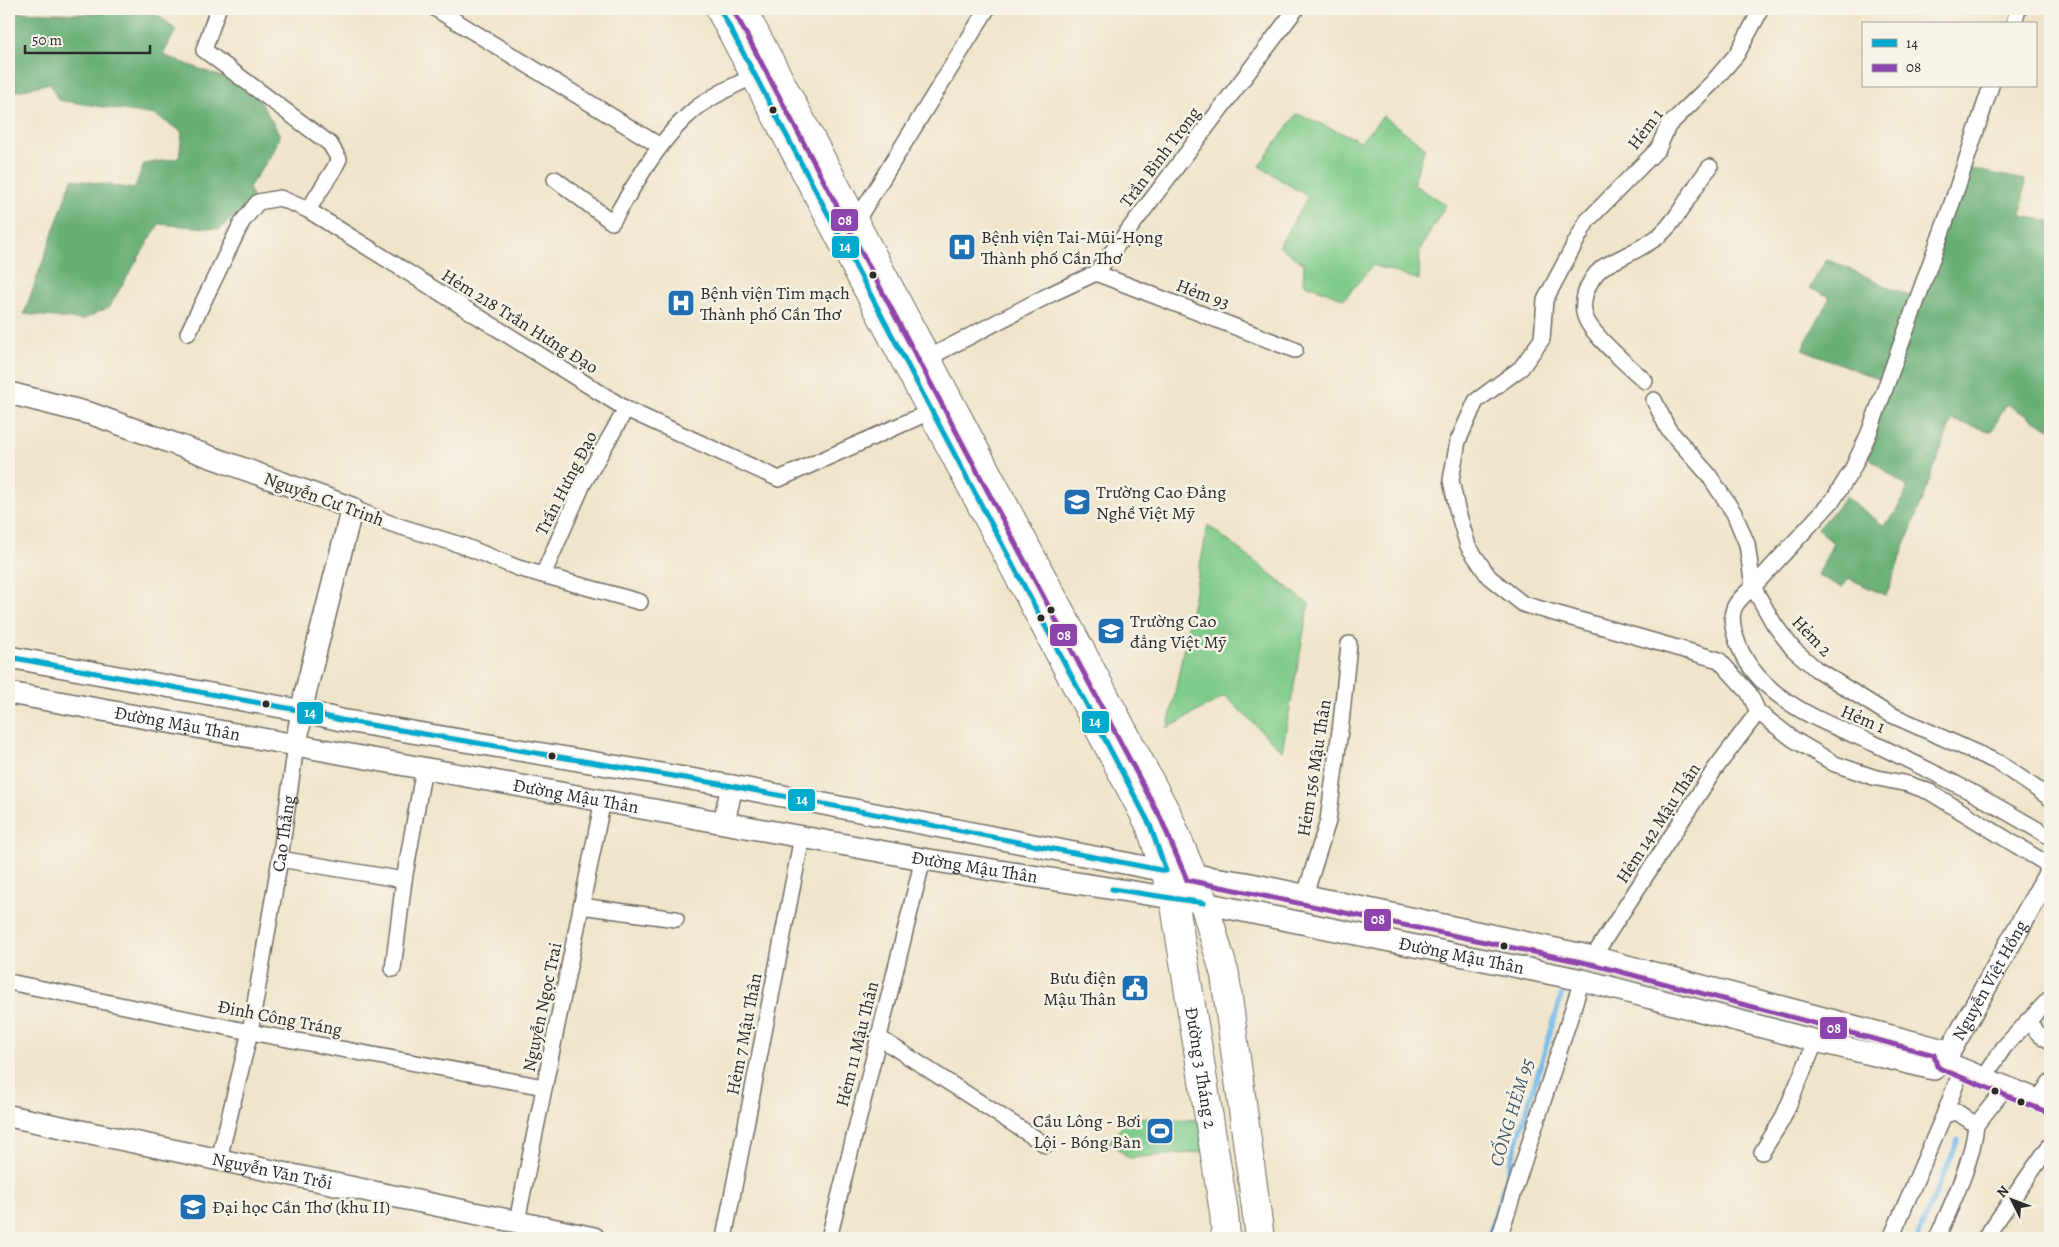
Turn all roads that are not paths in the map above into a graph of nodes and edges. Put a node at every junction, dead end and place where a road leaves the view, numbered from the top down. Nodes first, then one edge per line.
1 (218, 9) edge
2 (436, 9) edge
3 (720, 9) edge
4 (742, 9) edge
5 (987, 9) edge
6 (1296, 9) edge
7 (1760, 9) edge
8 (2018, 9) edge
9 (2015, 22) edge
10 (755, 75) junction
11 (1990, 88) edge
12 (660, 146) junction
13 (1710, 167) dead end
14 (555, 179) dead end
15 (308, 210) junction
16 (855, 223) junction
17 (1096, 273) junction
18 (188, 333) dead end
19 (1295, 350) dead end
20 (926, 359) junction
21 (1645, 381) dead end
22 (9, 393) edge
23 (1654, 400) dead end
24 (626, 409) junction
25 (932, 411) junction
26 (352, 508) junction
27 (543, 574) junction
28 (1753, 587) junction
29 (640, 602) dead end
30 (1349, 644) dead end
31 (9, 657) edge
32 (9, 693) edge
33 (303, 711) junction
34 (1758, 712) junction
35 (296, 746) junction
36 (424, 768) junction
37 (732, 786) junction
38 (2050, 798) edge
39 (603, 800) junction
40 (724, 822) junction
41 (802, 837) junction
42 (2050, 837) edge
43 (280, 859) junction
44 (923, 859) junction
45 (2050, 866) edge
46 (2050, 872) edge
47 (1179, 873) junction
48 (404, 880) junction
49 (1305, 895) junction
50 (1174, 899) junction
51 (1204, 903) junction
52 (581, 906) junction
53 (676, 919) dead end
54 (1593, 957) junction
55 (393, 969) dead end
56 (1582, 980) junction
57 (9, 982) edge
58 (2050, 998) edge
59 (2027, 1021) junction
60 (250, 1032) junction
61 (878, 1037) junction
62 (1816, 1041) junction
63 (2050, 1041) edge
64 (1947, 1067) junction
65 (1984, 1078) junction
66 (2050, 1082) edge
67 (544, 1087) junction
68 (2006, 1087) junction
69 (2044, 1102) edge
70 (1944, 1115) junction
71 (9, 1116) edge
72 (1976, 1125) junction
73 (2050, 1144) edge
74 (1046, 1145) dead end
75 (1762, 1152) dead end
76 (219, 1159) junction
77 (517, 1221) junction
78 (594, 1238) edge
79 (724, 1238) edge
80 (829, 1238) edge
81 (1226, 1238) edge
82 (1260, 1238) edge
83 (1498, 1238) edge
84 (1891, 1238) edge
85 (1937, 1238) edge
86 (1985, 1238) edge

1 - 15 street
2 - 12 street
3 - 10 highway
4 - 16 highway
5 - 16 street
6 - 17 street, Trần Bình Trọng
7 - 34 street, Hẻm 1
8 - 9 street
10 - 12 street
10 - 25 highway
11 - 28 street, Hẻm 1
12 - 14 street
13 - 21 street
15 - 18 street, Hẻm 218 Trần Hưng Đạo
15 - 24 street, Hẻm 218 Trần Hưng Đạo
16 - 20 highway
17 - 19 street, Hẻm 93
17 - 20 street, Trần Bình Trọng
20 - 47 highway
22 - 26 main road, Nguyễn Cư Trinh
23 - 28 street, Hẻm 2
24 - 25 street, Hẻm 218 Trần Hưng Đạo
24 - 27 street, Trấn Hưng Đạo
25 - 47 highway
26 - 27 street, Nguyễn Cư Trinh
26 - 33 main road, Cao Thắng
27 - 29 street, Nguyễn Cư Trinh
28 - 38 street, Hẻm 2
28 - 42 street, Hẻm 1
30 - 49 street, Hẻm 156 Mậu Thân
31 - 33 main road, Đường Mậu Thân
32 - 35 main road, Đường Mậu Thân
33 - 35 main road, Cao Thắng
33 - 37 main road, Đường Mậu Thân
34 - 45 street
34 - 54 street, Hẻm 142 Mậu Thân
35 - 36 main road, Đường Mậu Thân
35 - 43 street, Cao Thắng
36 - 39 main road, Đường Mậu Thân
36 - 48 street
37 - 40 main road
37 - 47 main road, Đường Mậu Thân
39 - 40 main road, Đường Mậu Thân
39 - 52 street, Nguyễn Ngọc Trai
40 - 41 main road, Đường Mậu Thân
41 - 44 main road, Đường Mậu Thân
41 - 79 street, Hẻm 7 Mậu Thân
43 - 48 street
43 - 60 street, Cao Thắng
44 - 50 main road, Đường Mậu Thân
44 - 61 street, Hẻm 11 Mậu Thân
46 - 64 main road, Nguyễn Việt Hồng
47 - 49 main road, Đường Mậu Thân
47 - 50 highway, Đường 3 Tháng 2
47 - 51 highway, Đường 3 Tháng 2
48 - 55 street
49 - 54 main road, Đường Mậu Thân
50 - 51 main road, Đường Mậu Thân
50 - 81 highway, Đường 3 Tháng 2
51 - 56 main road, Đường Mậu Thân
51 - 82 highway, Đường 3 Tháng 2
52 - 53 street
52 - 67 street, Nguyễn Ngọc Trai
54 - 56 main road
54 - 64 main road, Đường Mậu Thân
56 - 62 main road, Đường Mậu Thân
56 - 83 street
57 - 60 street, Đinh Công Tráng
58 - 59 street
59 - 63 street
59 - 65 street
60 - 67 street, Đinh Công Tráng
60 - 76 street, Cao Thắng
61 - 74 street
61 - 80 street, Hẻm 11 Mậu Thân
62 - 64 main road, Đường Mậu Thân
62 - 75 street
64 - 65 main road, Đường Mậu Thân
64 - 70 street
65 - 68 main road, Đường Mậu Thân
66 - 69 street
67 - 77 street, Nguyễn Ngọc Trai
68 - 69 main road, Đường Mậu Thân
68 - 72 street
70 - 72 street
70 - 84 street
71 - 76 main road, Nguyễn Văn Trỗi
72 - 85 street
73 - 86 street
76 - 77 main road, Nguyễn Văn Trỗi
77 - 78 main road, Nguyễn Văn Trỗi

